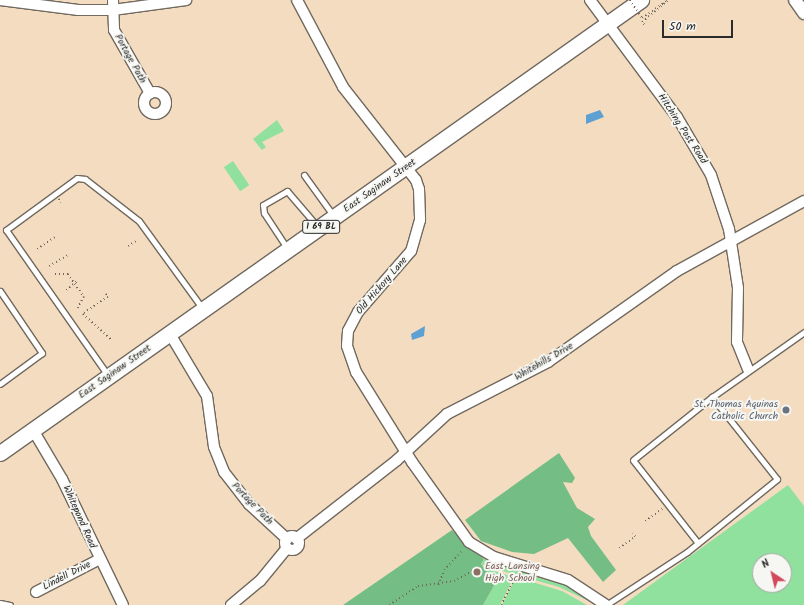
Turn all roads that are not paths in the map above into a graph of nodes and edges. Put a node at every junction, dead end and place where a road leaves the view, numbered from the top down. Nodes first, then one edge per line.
1 (0, 0) edge
2 (186, 0) edge
3 (297, 0) edge
4 (590, 0) edge
5 (642, 0) edge
6 (795, 0) edge
7 (134, 4) edge
8 (113, 5) edge
9 (804, 13) edge
10 (609, 23) junction
11 (150, 93) dead end
12 (406, 168) junction
13 (304, 175) dead end
14 (804, 201) edge
15 (335, 218) junction
16 (320, 228) junction
17 (6, 230) junction
18 (0, 233) edge
19 (730, 240) junction
20 (289, 251) junction
21 (0, 291) edge
22 (204, 310) junction
23 (804, 332) edge
24 (170, 334) junction
25 (748, 369) junction
26 (109, 377) junction
27 (0, 384) edge
28 (712, 397) junction
29 (33, 430) junction
30 (406, 452) junction
31 (0, 453) edge
32 (290, 542) junction
33 (698, 543) junction
34 (98, 560) junction
35 (36, 592) dead end
36 (0, 603) edge
37 (10, 605) edge
38 (123, 605) edge
39 (231, 605) edge
40 (606, 605) edge

1 - 8 street
2 - 7 street
3 - 12 street, Old Hickory Lane
4 - 10 street, Hitching Post Road
5 - 10 main road, East Saginaw Street / I 69 BL
6 - 9 street
7 - 8 street
8 - 11 street, Portage Path
10 - 12 main road, East Saginaw Street / I 69 BL
10 - 19 street, Hitching Post Road
12 - 15 main road, East Saginaw Street / I 69 BL
12 - 30 street, Old Hickory Lane
13 - 15 lane
14 - 19 street, Whitehills Drive
15 - 16 main road, East Saginaw Street / I 69 BL
16 - 20 main road, East Saginaw Street / I 69 BL
16 - 20 lane
17 - 18 lane
17 - 22 lane
17 - 26 lane
19 - 25 street, Hitching Post Road
19 - 30 street, Whitehills Drive
20 - 22 main road, East Saginaw Street / I 69 BL
21 - 27 lane
22 - 24 main road, East Saginaw Street / I 69 BL
23 - 25 lane
24 - 26 main road, East Saginaw Street / I 69 BL
24 - 32 street, Portage Path
25 - 28 lane
26 - 29 main road, East Saginaw Street / I 69 BL
28 - 33 lane
28 - 33 lane
29 - 31 main road, East Saginaw Street / I 69 BL
29 - 34 street, Whitepond Road
30 - 32 street, Whitehills Drive
30 - 40 street, Old Hickory Lane
32 - 39 street, Whitehills Drive
33 - 40 lane
34 - 35 street, Lindell Drive
34 - 38 street, Whitepond Road
36 - 37 lane

